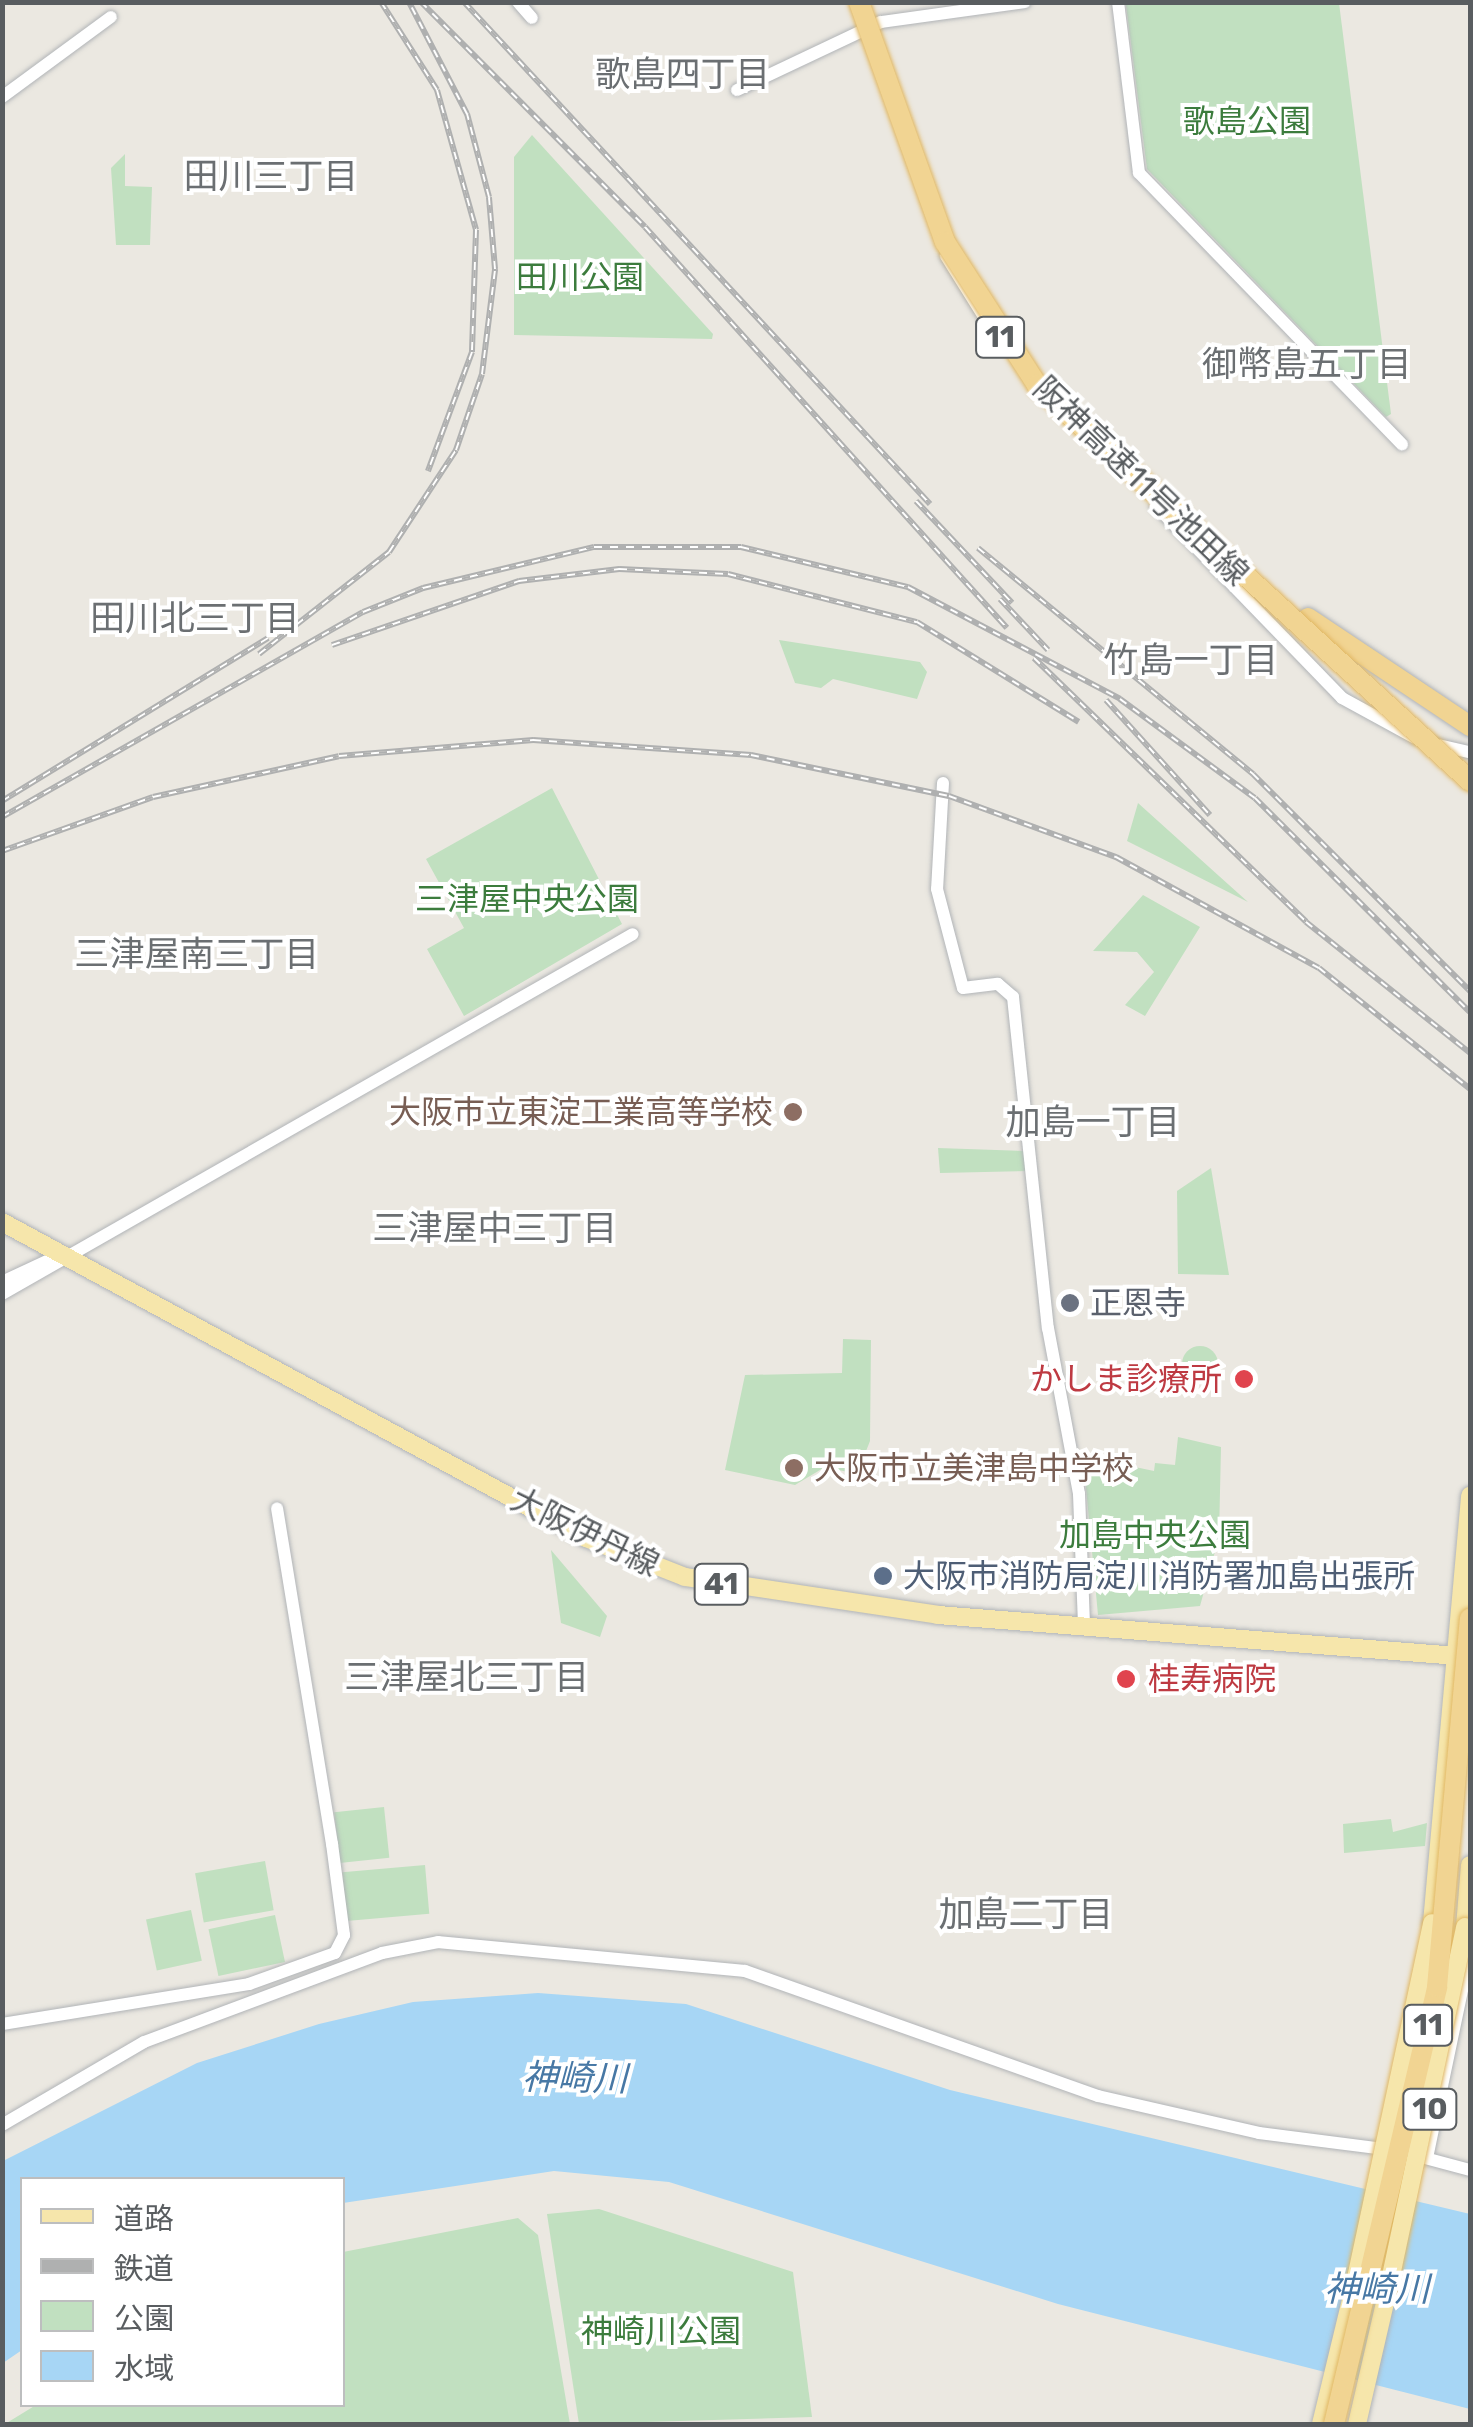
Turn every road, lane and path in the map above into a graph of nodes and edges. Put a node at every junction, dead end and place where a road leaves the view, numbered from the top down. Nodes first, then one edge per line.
1 (518, 2) edge
2 (858, 2) edge
3 (873, 2) edge
4 (1025, 2) edge
5 (1118, 2) edge
6 (111, 17) dead end
7 (532, 18) dead end
8 (865, 27) junction
9 (737, 90) dead end
10 (2, 97) edge
11 (1402, 444) dead end
12 (1258, 592) junction
13 (1308, 618) junction
14 (1470, 726) edge
15 (1470, 752) edge
16 (1470, 761) edge
17 (1470, 782) edge
18 (943, 783) dead end
19 (1470, 800) edge
20 (633, 934) dead end
21 (2, 1222) edge
22 (63, 1254) junction
23 (2, 1282) edge
24 (2, 1294) edge
25 (1470, 1496) edge
26 (277, 1508) dead end
27 (1470, 1618) edge
28 (1084, 1627) junction
29 (1463, 1656) edge
30 (1449, 1737) junction
31 (1470, 1768) edge
32 (1470, 1865) edge
33 (1470, 1952) edge
34 (1460, 2015) junction
35 (1408, 2023) junction
36 (2, 2024) edge
37 (2, 2124) edge
38 (1381, 2148) junction
39 (1427, 2158) junction
40 (1470, 2170) edge
41 (1327, 2414) edge
42 (1346, 2424) edge
43 (1357, 2424) edge

1 - 7 street
2 - 8 street
2 - 12 highway, 阪神高速11号池田線 / 11, bridge
3 - 13 highway, 阪神高速11号池田線 / 11
4 - 8 street
5 - 11 street
6 - 10 street
8 - 9 street
8 - 15 street
12 - 17 highway, 阪神高速11号池田線 / 11, bridge
12 - 19 highway, bridge
13 - 14 highway, 11
13 - 16 highway, 阪神高速11号池田線 / 11
18 - 28 street
20 - 22 street
21 - 22 main road, 大阪伊丹線 / 41
22 - 23 street
22 - 24 street
22 - 28 main road, 大阪伊丹線 / 41
25 - 29 main road, 10
26 - 36 street
27 - 41 highway, 11, bridge
28 - 29 main road, 大阪伊丹線 / 41
29 - 30 main road, 10
30 - 35 street
30 - 41 main road, 10, bridge
31 - 42 highway, 11, bridge
32 - 43 main road, 10, bridge
33 - 34 street
34 - 35 street
34 - 39 street
35 - 38 street
37 - 38 street
38 - 39 street
39 - 40 street

